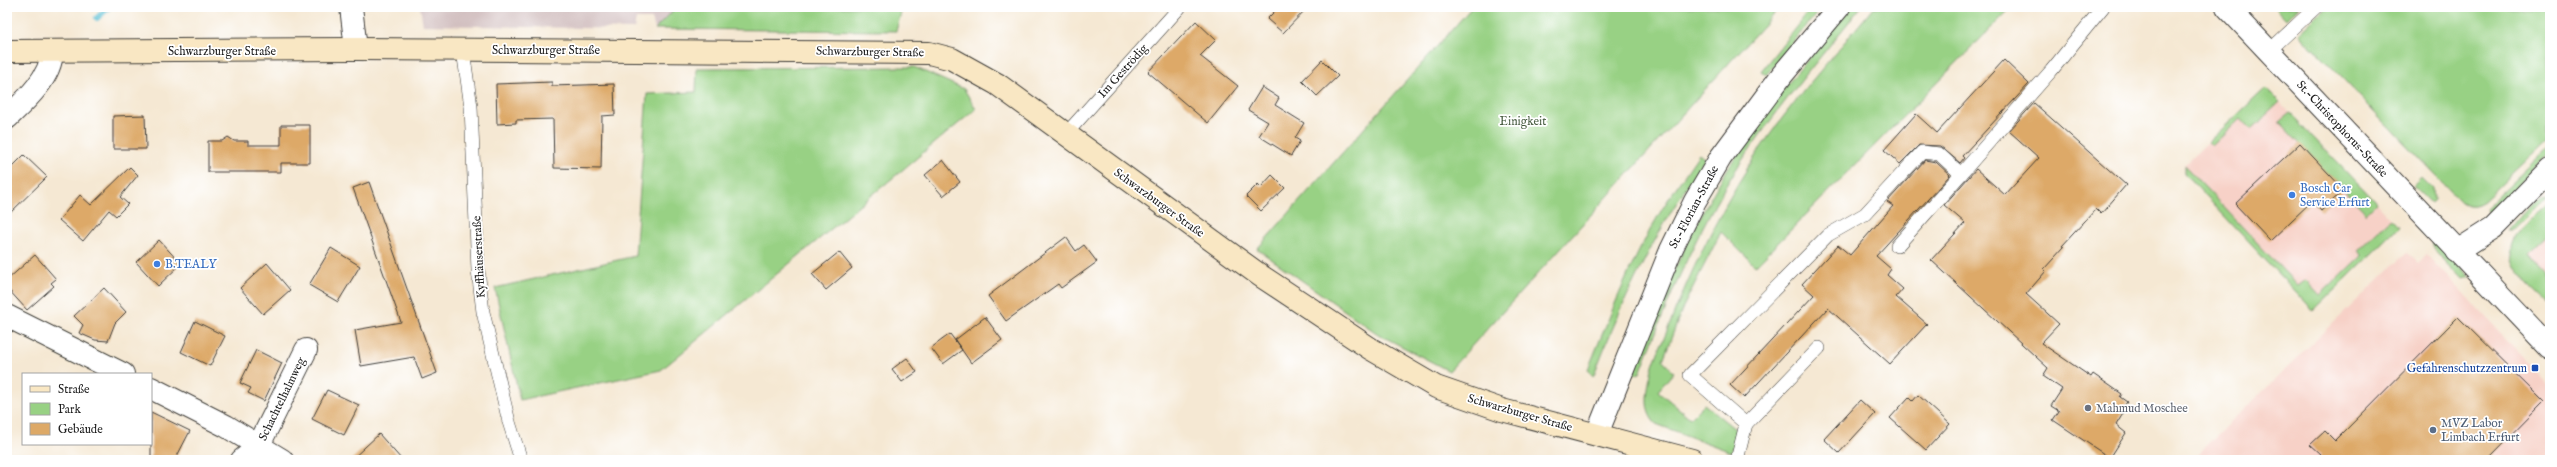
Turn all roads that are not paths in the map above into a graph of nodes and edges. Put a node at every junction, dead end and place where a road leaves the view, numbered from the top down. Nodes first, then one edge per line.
1 (1180, 7) edge
2 (1838, 7) edge
3 (2103, 7) edge
4 (2227, 7) edge
5 (2316, 7) edge
6 (352, 13) edge
7 (356, 49) junction
8 (463, 50) junction
9 (7, 51) edge
10 (2269, 51) junction
11 (52, 52) junction
12 (7, 118) edge
13 (1066, 135) junction
14 (1961, 174) junction
15 (2548, 175) edge
16 (1897, 246) dead end
17 (2457, 251) junction
18 (7, 316) edge
19 (1819, 348) dead end
20 (2550, 348) edge
21 (306, 350) dead end
22 (121, 373) edge
23 (152, 389) edge
24 (1746, 424) junction
25 (1597, 434) junction
26 (250, 454) edge
27 (282, 460) edge
28 (521, 460) edge
29 (1692, 460) edge
30 (1737, 460) edge

1 - 13 lane, Im Geströdig
2 - 25 street, St.-Florian-Straße
3 - 14 lane
4 - 10 street, St.-Christophorus-Straße
5 - 10 lane
6 - 7 street
7 - 8 street, Schwarzburger Straße
7 - 11 street, Schwarzburger Straße
8 - 13 street, Schwarzburger Straße
8 - 28 lane, Kyffhäuserstraße
9 - 11 street, Schwarzburger Straße
10 - 17 street, St.-Christophorus-Straße
11 - 12 street
13 - 25 street, Schwarzburger Straße
14 - 16 lane
14 - 24 lane
15 - 17 street
17 - 20 street, St.-Christophorus-Straße
18 - 22 street
19 - 24 lane
21 - 26 street, Schachtelhalmweg
23 - 26 street, Schachtelhalmweg
24 - 30 lane
25 - 29 street, Schwarzburger Straße
26 - 27 street, Schachtelhalmweg

